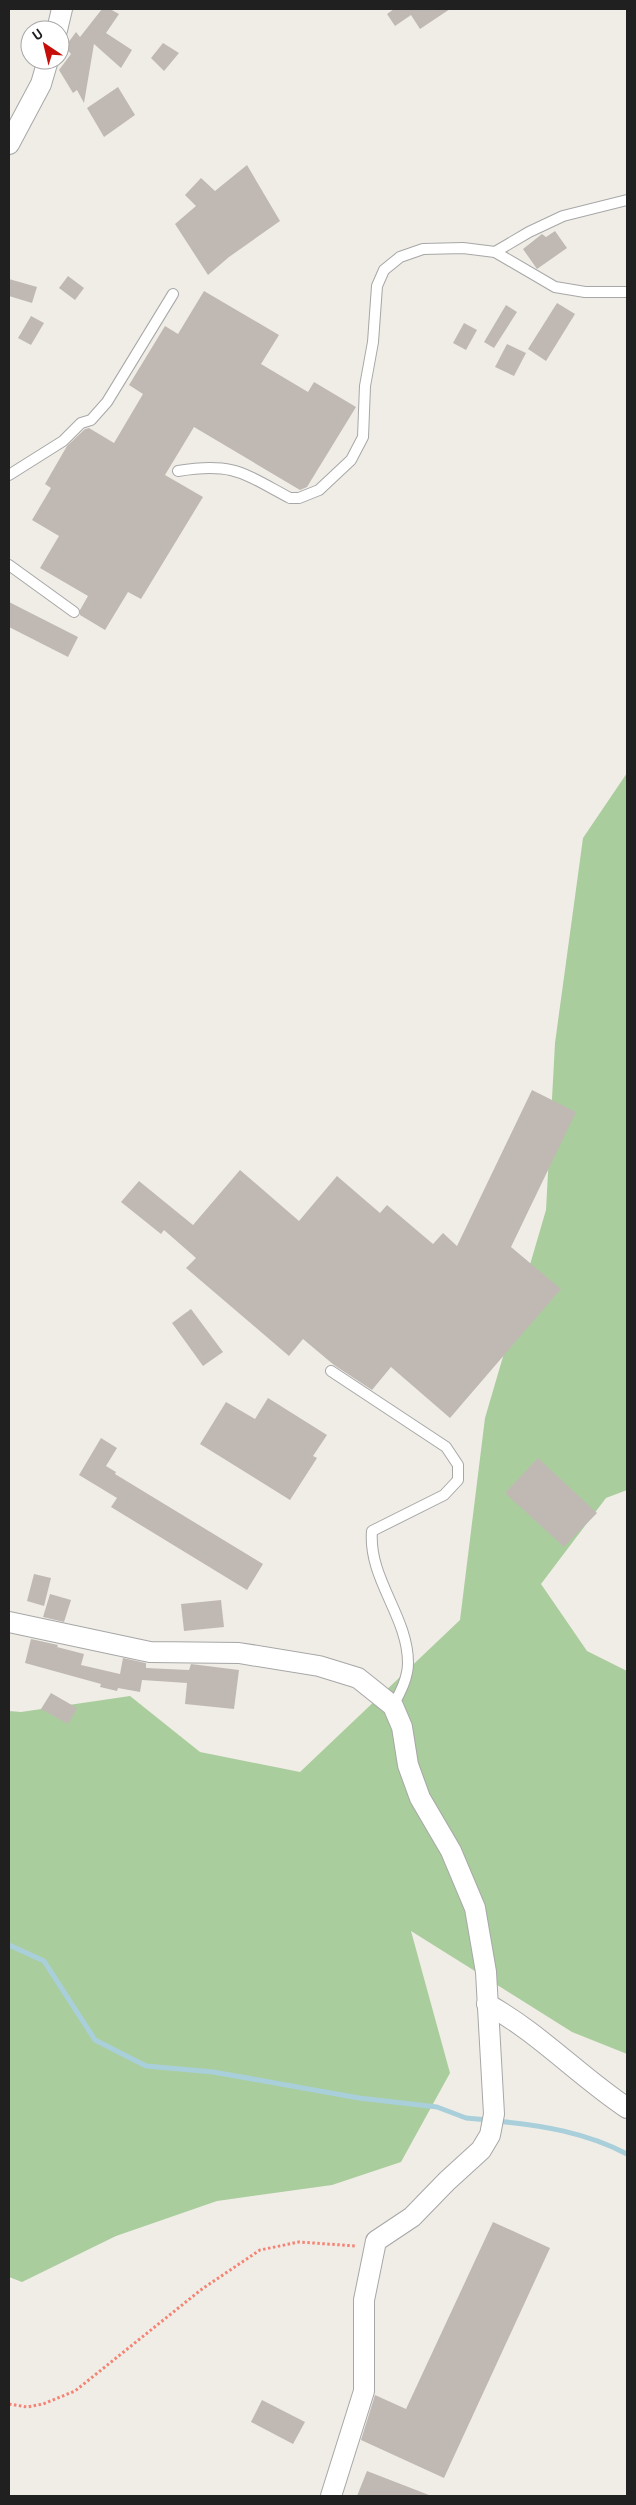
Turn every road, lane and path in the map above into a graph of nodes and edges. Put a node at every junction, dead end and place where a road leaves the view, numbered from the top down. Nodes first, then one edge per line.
1 (45, 70) edge
2 (9, 144) edge
3 (627, 200) edge
4 (495, 252) junction
5 (627, 292) edge
6 (173, 294) dead end
7 (178, 471) dead end
8 (9, 475) edge
9 (9, 565) edge
10 (74, 612) dead end
11 (331, 1371) dead end
12 (9, 1622) edge
13 (392, 1706) junction
14 (487, 2004) junction
15 (627, 2108) edge
16 (376, 2242) junction
17 (9, 2404) edge
18 (331, 2496) edge

1 - 2 street
3 - 4 lane
4 - 5 lane
4 - 7 lane
6 - 8 lane
9 - 10 lane
11 - 13 lane
12 - 13 street
13 - 14 street
14 - 15 street
14 - 16 street
16 - 17 path
16 - 18 street

